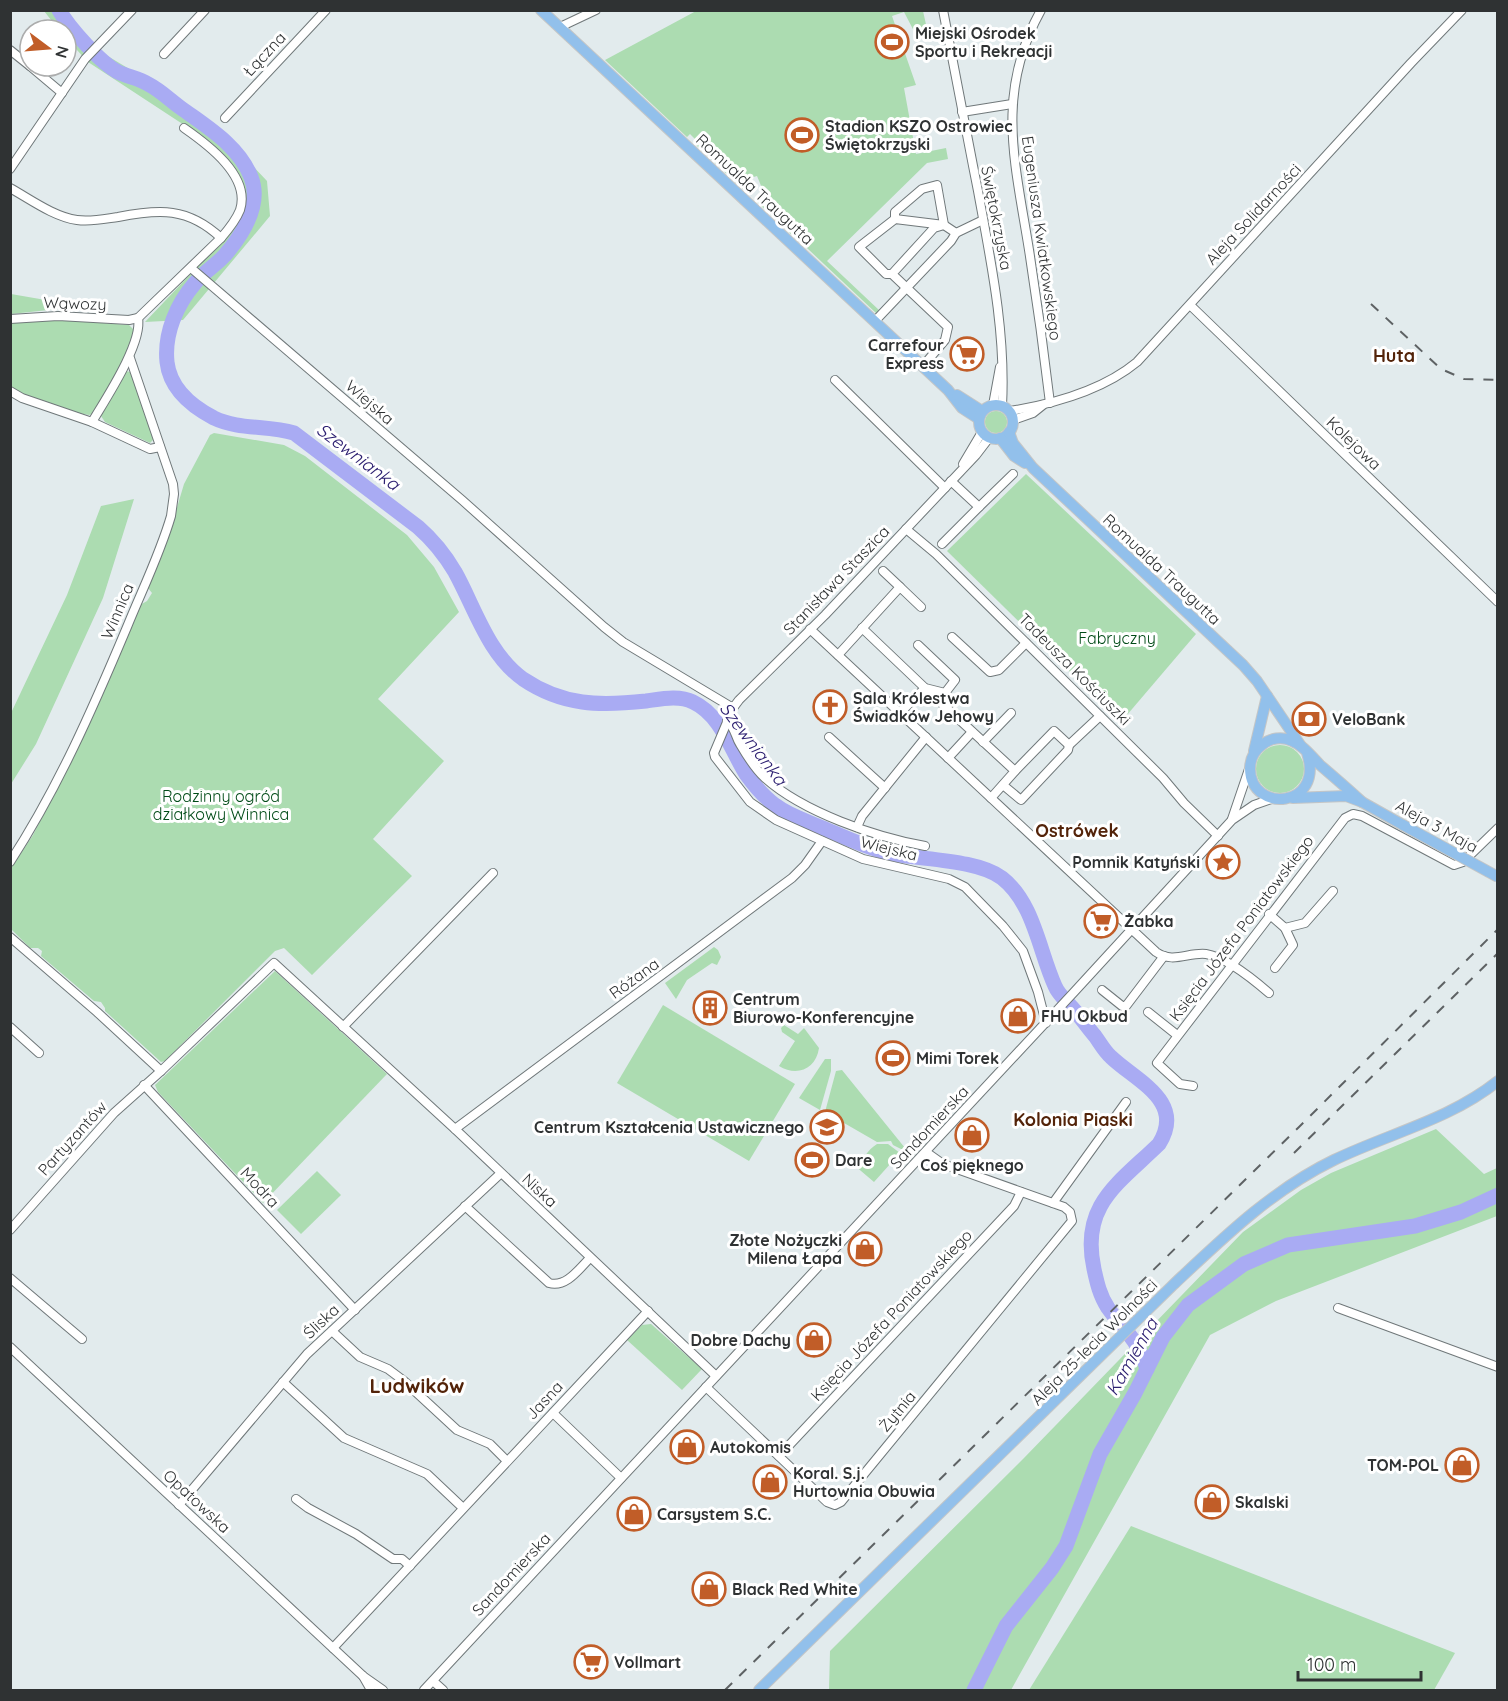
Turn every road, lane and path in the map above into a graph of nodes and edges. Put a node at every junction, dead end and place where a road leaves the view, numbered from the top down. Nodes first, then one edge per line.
1 (132, 10) edge
2 (205, 10) edge
3 (326, 10) edge
4 (541, 10) edge
5 (596, 10) edge
6 (943, 10) edge
7 (1041, 10) edge
8 (1462, 10) edge
9 (560, 27) junction
10 (165, 54) dead end
11 (44, 78) edge
12 (62, 93) junction
13 (1012, 104) junction
14 (962, 112) junction
15 (225, 118) dead end
16 (184, 128) dead end
17 (10, 169) edge
18 (10, 188) edge
19 (895, 219) junction
20 (983, 220) junction
21 (944, 225) junction
22 (956, 232) junction
23 (221, 238) junction
24 (191, 268) junction
25 (892, 274) junction
26 (905, 287) junction
27 (1190, 305) junction
28 (138, 318) junction
29 (10, 319) edge
30 (875, 321) junction
31 (129, 358) junction
32 (922, 366) junction
33 (835, 380) dead end
34 (10, 391) edge
35 (1047, 404) junction
36 (1004, 410) junction
37 (980, 415) junction
38 (92, 422) junction
39 (995, 435) junction
40 (160, 447) junction
41 (1013, 474) dead end
42 (948, 485) junction
43 (979, 507) junction
44 (906, 529) junction
45 (942, 544) dead end
46 (883, 571) dead end
47 (900, 587) junction
48 (1497, 602) edge
49 (921, 607) dead end
50 (862, 628) junction
51 (810, 629) junction
52 (952, 637) dead end
53 (1026, 643) junction
54 (918, 645) dead end
55 (838, 655) junction
56 (925, 688) junction
57 (1267, 696) junction
58 (733, 708) junction
59 (900, 713) junction
60 (1011, 713) dead end
61 (1100, 716) junction
62 (727, 721) junction
63 (972, 732) junction
64 (829, 736) dead end
65 (926, 737) junction
66 (983, 742) junction
67 (1069, 745) junction
68 (1304, 749) junction
69 (948, 758) junction
70 (1252, 760) junction
71 (1015, 771) junction
72 (1003, 785) junction
73 (885, 788) junction
74 (991, 798) junction
75 (1274, 798) junction
76 (1290, 798) junction
77 (1362, 802) junction
78 (1232, 820) junction
79 (857, 826) junction
80 (1497, 828) edge
81 (1218, 836) junction
82 (822, 841) junction
83 (925, 846) dead end
84 (10, 862) edge
85 (493, 873) dead end
86 (1497, 877) edge
87 (1334, 891) dead end
88 (1269, 914) junction
89 (1285, 928) junction
90 (1132, 929) junction
91 (10, 937) edge
92 (1164, 956) junction
93 (274, 963) joint
94 (1230, 965) junction
95 (1275, 968) dead end
96 (1102, 990) dead end
97 (1269, 993) dead end
98 (1148, 1012) dead end
99 (1046, 1023) junction
100 (10, 1027) edge
101 (344, 1027) junction
102 (1177, 1035) junction
103 (39, 1053) dead end
104 (161, 1071) junction
105 (1497, 1081) edge
106 (144, 1085) junction
107 (1193, 1086) dead end
108 (1126, 1102) dead end
109 (455, 1130) junction
110 (926, 1152) junction
111 (500, 1173) junction
112 (1021, 1192) junction
113 (1053, 1203) junction
114 (465, 1206) junction
115 (10, 1230) edge
116 (590, 1258) junction
117 (10, 1278) edge
118 (1338, 1308) dead end
119 (355, 1310) junction
120 (648, 1311) junction
121 (332, 1331) junction
122 (82, 1340) dead end
123 (10, 1347) edge
124 (1497, 1367) edge
125 (716, 1376) junction
126 (282, 1382) junction
127 (706, 1387) junction
128 (553, 1413) junction
129 (779, 1456) junction
130 (507, 1461) junction
131 (621, 1478) junction
132 (296, 1499) dead end
133 (179, 1505) junction
134 (463, 1508) junction
135 (410, 1566) junction
136 (333, 1648) junction
137 (363, 1676) junction
138 (433, 1681) junction
139 (371, 1690) edge
140 (383, 1690) edge
141 (424, 1690) edge
142 (443, 1690) edge
143 (759, 1690) edge

1 - 12 street
2 - 10 street
3 - 15 street, Łączna
4 - 9 main road, Romualda Traugutta
5 - 9 street
6 - 14 street, Świętokrzyska
7 - 13 street, Eugeniusza Kwiatkowskiego
8 - 27 street, Aleja Solidarności
9 - 30 main road, Romualda Traugutta
11 - 12 street
12 - 17 street
13 - 14 street
13 - 35 street, Eugeniusza Kwiatkowskiego
14 - 20 street, Świętokrzyska
16 - 23 street
18 - 23 street
19 - 21 street
19 - 21 street
19 - 25 street
20 - 22 street
20 - 36 street, Świętokrzyska
21 - 22 street
21 - 25 street
22 - 26 street
23 - 24 street
24 - 28 street
24 - 58 street, Wiejska
25 - 26 street
26 - 30 street
26 - 32 street
27 - 35 street, Aleja Solidarności
27 - 48 street, Kolejowa
28 - 29 street, Wąwozy
28 - 31 street
30 - 32 main road, Romualda Traugutta
31 - 38 street
31 - 40 street, Winnica
32 - 37 main road, Romualda Traugutta
33 - 42 street
34 - 38 street
35 - 36 street, Aleja Solidarności
36 - 37 main road
36 - 39 main road
37 - 39 main road, Romualda Traugutta
38 - 40 street
39 - 42 street, Stanisława Staszica
39 - 57 main road, Romualda Traugutta
40 - 84 street, Winnica
41 - 43 street
42 - 43 street
42 - 44 street, Stanisława Staszica
43 - 45 street
44 - 51 street, Stanisława Staszica
44 - 53 street, Tadeusza Kościuszki
46 - 47 street
47 - 49 street
47 - 50 street
50 - 55 street
50 - 56 street
51 - 55 street
51 - 58 street, Stanisława Staszica
52 - 53 street
53 - 61 street, Tadeusza Kościuszki
54 - 56 street
55 - 59 street
56 - 59 street
56 - 63 street
57 - 68 main road, Romualda Traugutta
57 - 70 main road
58 - 62 street, Wiejska
59 - 65 street
60 - 66 street
61 - 67 street
61 - 81 street, Tadeusza Kościuszki
62 - 79 street, Wiejska
62 - 82 street, Wiejska
63 - 66 street
63 - 69 street
64 - 73 street
65 - 69 street
65 - 73 street
66 - 71 street
67 - 71 street
67 - 72 street
68 - 70 main road
68 - 76 main road
68 - 77 main road, Aleja 3 Maja
69 - 74 street
70 - 75 main road
70 - 78 street, Sandomierska
71 - 72 street
72 - 74 street
73 - 79 street
74 - 90 street
75 - 76 main road
75 - 78 street, Sandomierska
76 - 77 main road, Aleja 3 Maja
77 - 86 main road, Aleja 3 Maja, bridge
78 - 81 street, Sandomierska
79 - 83 street, Wiejska
80 - 88 street, Księcia Józefa Poniatowskiego
81 - 90 street, Sandomierska
82 - 99 street, Wiejska
82 - 109 street, Różana
85 - 101 street
87 - 89 street
88 - 89 street
88 - 94 street, Księcia Józefa Poniatowskiego
89 - 95 street
90 - 92 street
90 - 99 street, Sandomierska
91 - 104 street
92 - 94 street
92 - 96 street
93 - 101 street, Niska
93 - 104 street, Partyzantów
94 - 97 street
94 - 102 street, Księcia Józefa Poniatowskiego
98 - 102 street
99 - 110 street, Sandomierska
100 - 103 street
101 - 109 street, Niska
102 - 107 street, Księcia Józefa Poniatowskiego
104 - 106 street, Partyzantów
105 - 143 main road, Aleja 25-lecia Wolności
106 - 115 street, Partyzantów
106 - 119 street, Modra
108 - 113 street
109 - 111 street, Niska
110 - 112 street
110 - 125 street, Sandomierska
111 - 114 street, Śliska
111 - 116 street, Niska
112 - 113 street
112 - 129 street, Księcia Józefa Poniatowskiego
113 - 129 street, Żytnia
114 - 116 street
114 - 119 street, Śliska
116 - 120 street, Niska
117 - 122 street
118 - 124 street
119 - 121 street, Śliska
120 - 125 street, Niska
120 - 128 street, Jasna
121 - 126 street, Śliska
121 - 130 street
123 - 133 street, Opatowska
125 - 127 street, Sandomierska
126 - 133 street, Śliska
126 - 134 street
127 - 129 street, Żytnia
127 - 131 street, Sandomierska
128 - 130 street, Jasna
128 - 131 street
130 - 134 street, Jasna
131 - 138 street, Sandomierska
132 - 135 street
133 - 136 street, Opatowska
134 - 135 street, Jasna
135 - 136 street, Jasna
136 - 137 street, Opatowska
137 - 139 street, Opatowska
137 - 140 street, Opatowska
138 - 141 street, Sandomierska
138 - 142 street

